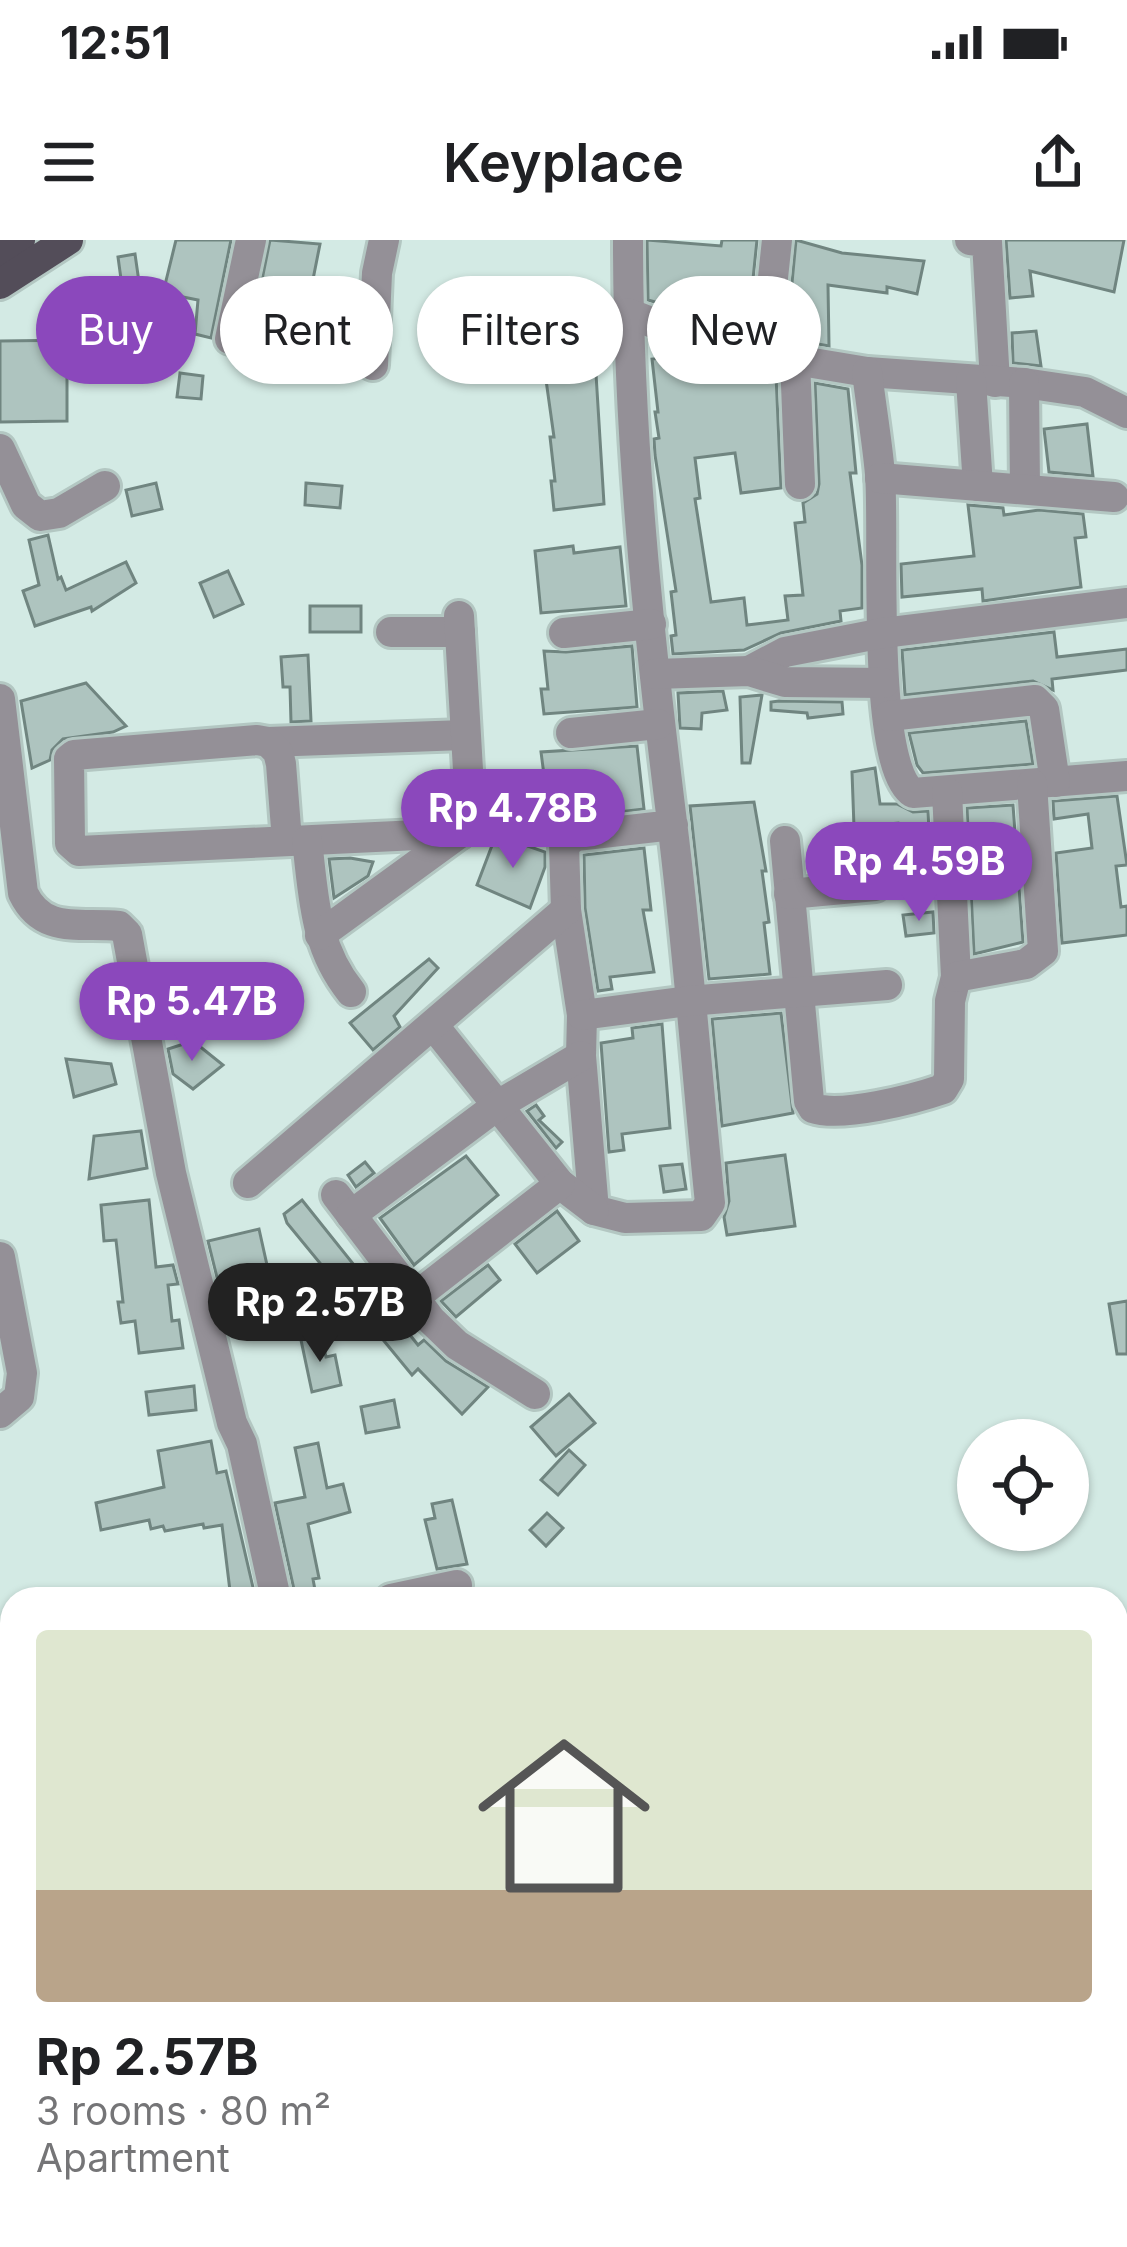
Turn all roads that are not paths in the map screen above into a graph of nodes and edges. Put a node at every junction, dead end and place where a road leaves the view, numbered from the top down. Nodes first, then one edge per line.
1 (20, 240) edge
2 (68, 240) edge
3 (250, 240) edge
4 (384, 240) edge
5 (628, 240) edge
6 (777, 240) edge
7 (981, 241) edge
8 (0, 253) edge
9 (243, 276) edge
10 (376, 276) edge
11 (778, 276) edge
12 (0, 284) edge
13 (628, 313) junction
14 (647, 320) edge
15 (821, 364) edge
16 (867, 372) junction
17 (996, 382) junction
18 (784, 384) edge
19 (1127, 413) edge
20 (0, 449) edge
21 (880, 478) junction
22 (800, 484) dead end
23 (105, 486) dead end
24 (978, 486) junction
25 (1025, 489) junction
26 (1114, 496) dead end
27 (1127, 603) edge
28 (651, 624) junction
29 (391, 632) dead end
30 (564, 633) dead end
31 (883, 633) junction
32 (749, 671) junction
33 (655, 674) junction
34 (884, 683) junction
35 (0, 699) edge
36 (889, 716) junction
37 (658, 724) junction
38 (571, 733) dead end
39 (464, 734) junction
40 (268, 742) junction
41 (1127, 776) edge
42 (1043, 783) junction
43 (947, 792) junction
44 (673, 825) junction
45 (69, 831) junction
46 (17, 832) junction
47 (460, 833) junction
48 (297, 841) junction
49 (785, 841) dead end
50 (875, 886) dead end
51 (789, 894) junction
52 (566, 910) junction
53 (320, 934) junction
54 (956, 977) junction
55 (886, 985) dead end
56 (797, 991) junction
57 (351, 992) dead end
58 (688, 1001) junction
59 (582, 1015) junction
60 (434, 1026) junction
61 (581, 1056) junction
62 (498, 1105) junction
63 (248, 1183) dead end
64 (560, 1184) junction
65 (594, 1210) junction
66 (0, 1257) edge
67 (415, 1297) junction
68 (535, 1394) dead end
69 (0, 1413) edge
70 (457, 1586) dead end
71 (273, 1587) edge
72 (452, 1587) edge

1 - 8 main road
2 - 12 main road
3 - 9 street
4 - 10 street
5 - 13 street
6 - 11 street
7 - 17 street
13 - 14 street
13 - 28 street
15 - 16 street
16 - 17 street
16 - 21 street
17 - 19 street
17 - 24 street
17 - 25 street
18 - 22 street
20 - 23 street
21 - 24 street
21 - 31 street
24 - 25 street
25 - 26 street
27 - 31 street
28 - 30 street
28 - 33 street
29 - 39 street
31 - 32 street
31 - 34 street
32 - 33 street
32 - 34 street
33 - 37 street
34 - 36 street
35 - 46 street
36 - 42 street
36 - 43 street
37 - 38 street
37 - 44 street
39 - 40 street
39 - 47 street
40 - 45 street
40 - 48 street
41 - 42 street
42 - 43 street
42 - 54 street
43 - 54 street
44 - 52 street
44 - 58 street
45 - 46 street
45 - 48 street
46 - 71 street
47 - 48 street
47 - 53 street
48 - 53 street
49 - 51 street
50 - 51 street
51 - 56 street
52 - 59 street
52 - 60 street
53 - 57 street
54 - 56 street
55 - 56 street
56 - 58 street
58 - 59 street
58 - 65 street
59 - 61 street
60 - 62 street
60 - 63 street
61 - 62 street
61 - 65 street
62 - 64 street
62 - 67 street
64 - 65 street
64 - 67 street
66 - 69 street
67 - 68 street
70 - 72 street

